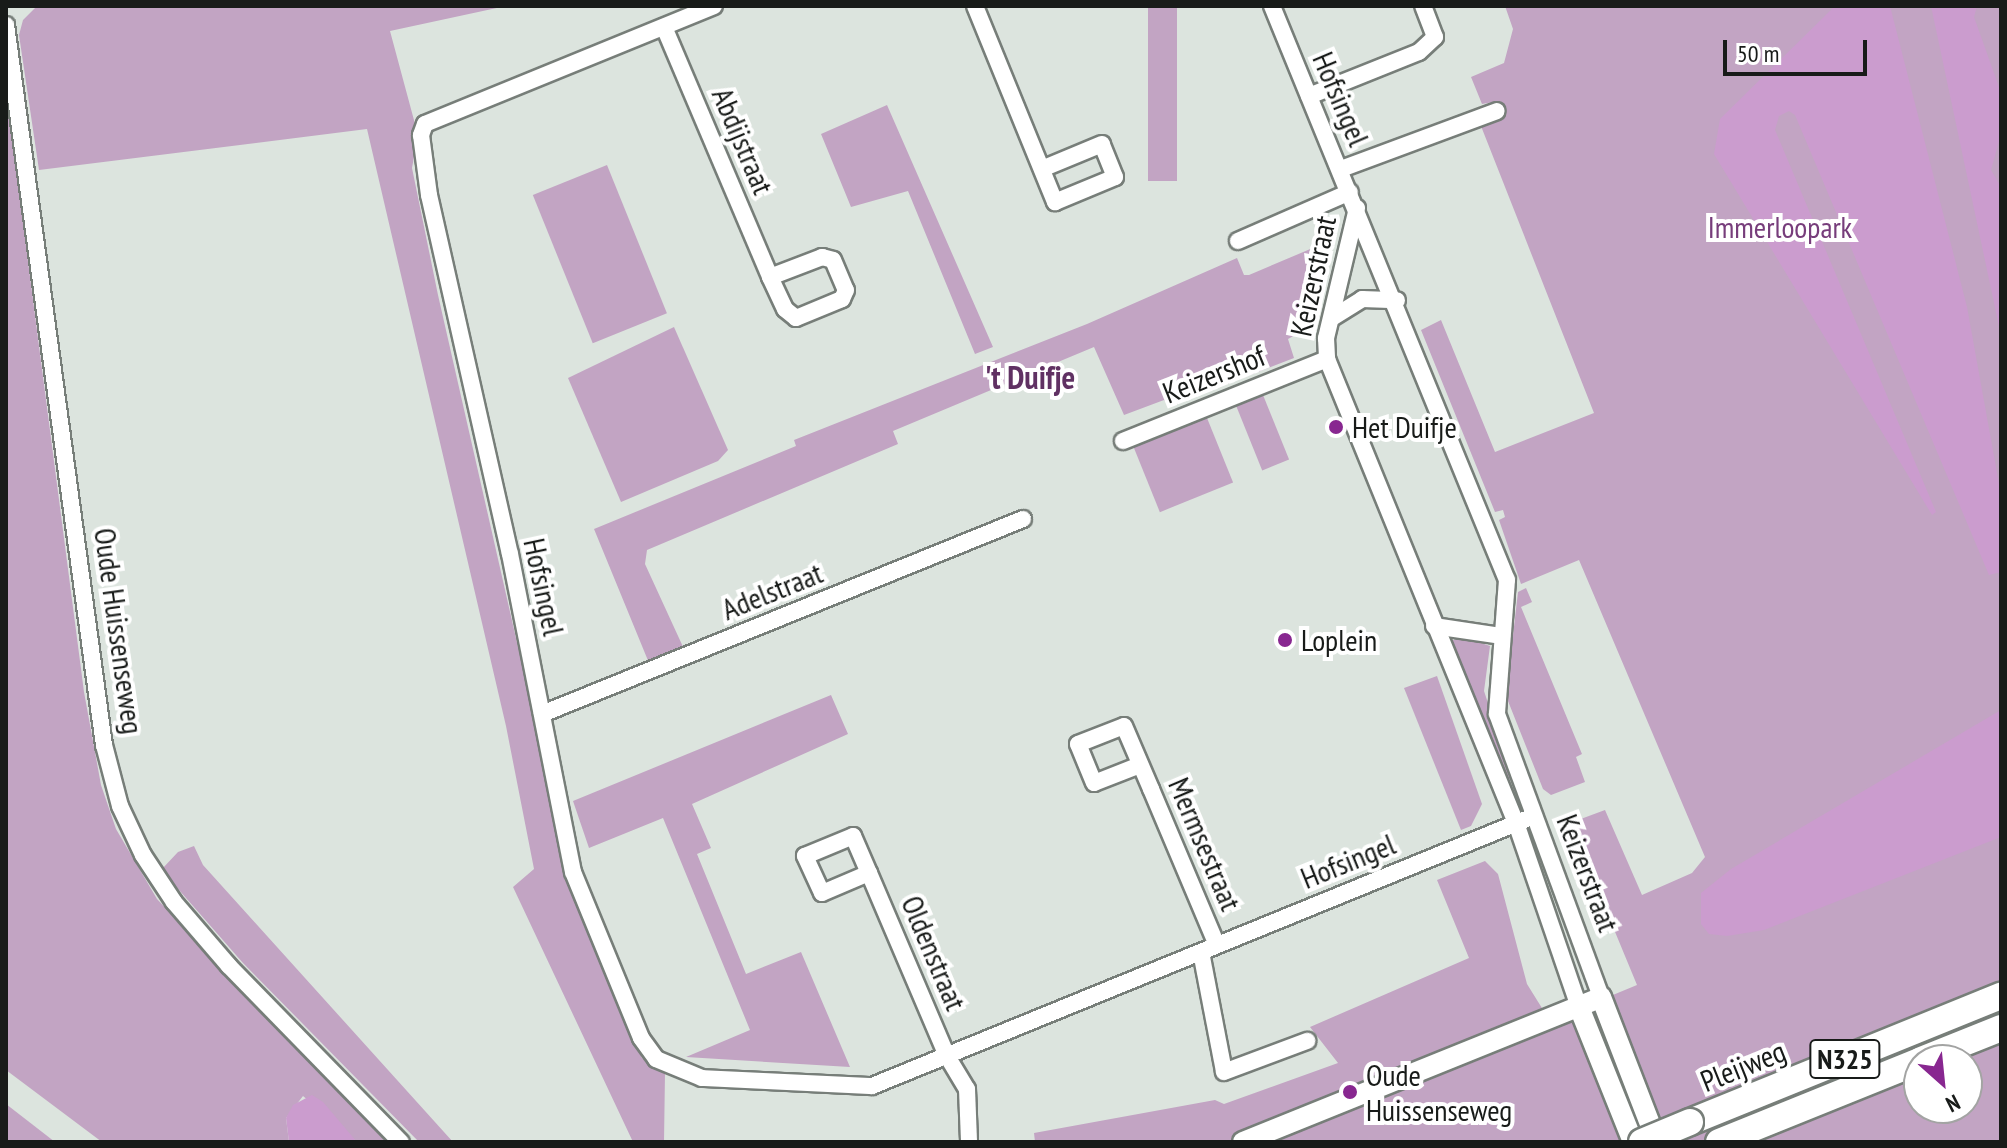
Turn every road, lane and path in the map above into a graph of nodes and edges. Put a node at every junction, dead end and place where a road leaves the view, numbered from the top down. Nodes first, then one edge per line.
1 (714, 6) edge
2 (975, 6) edge
3 (1272, 6) edge
4 (1423, 6) edge
5 (6, 25) edge
6 (664, 27) junction
7 (1309, 96) junction
8 (1497, 111) dead end
9 (1042, 169) junction
10 (1341, 169) junction
11 (1350, 192) junction
12 (1357, 208) junction
13 (1238, 241) dead end
14 (770, 277) junction
15 (1397, 300) junction
16 (1332, 318) junction
17 (1327, 359) junction
18 (1123, 441) dead end
19 (1023, 519) dead end
20 (1434, 626) junction
21 (1502, 636) junction
22 (542, 714) junction
23 (1140, 765) dead end
24 (1534, 816) junction
25 (1516, 823) junction
26 (869, 873) dead end
27 (1217, 945) junction
28 (1201, 952) junction
29 (2001, 996) edge
30 (1601, 997) junction
31 (1579, 1007) junction
32 (2001, 1028) edge
33 (1307, 1041) dead end
34 (1960, 1044) edge
35 (947, 1056) junction
36 (1903, 1067) edge
37 (401, 1142) edge
38 (969, 1142) edge
39 (1243, 1142) edge
40 (1633, 1142) edge
41 (1642, 1142) edge
42 (1657, 1142) edge
43 (1719, 1142) edge

1 - 6 street, Hofsingel
2 - 9 street
3 - 7 street, Hofsingel
4 - 7 street
5 - 37 street, Oude Huissenseweg
6 - 14 street, Abdijstraat
6 - 22 street, Hofsingel
7 - 10 street, Hofsingel
8 - 10 street, Hofsingel
9 - 9 street
10 - 11 street, Hofsingel
11 - 12 street, Hofsingel
11 - 13 street
12 - 15 street, Keizerstraat
12 - 16 street, Keizerstraat
14 - 14 street, Abdijstraat
15 - 16 street
15 - 21 street, Keizerstraat
16 - 17 street, Keizerstraat
17 - 18 street, Keizershof
17 - 20 street, Keizerstraat
19 - 22 street, Adelstraat
20 - 21 street
20 - 25 street, Keizerstraat
21 - 24 street, Keizerstraat
22 - 35 street, Hofsingel
23 - 27 street, Mermsestraat
24 - 25 street, Hofsingel
24 - 30 street, Keizerstraat
25 - 27 street, Hofsingel
25 - 31 street, Keizerstraat
26 - 35 street, Oldenstraat
27 - 28 street, Hofsingel
28 - 33 street
28 - 35 street, Hofsingel
29 - 41 highway, Pleijweg / N325, bridge
30 - 31 street
30 - 42 street, Keizerstraat
31 - 39 street
31 - 40 street, Keizerstraat
32 - 34 highway, Pleijweg / N325
35 - 38 street
36 - 43 highway, Pleijweg / N325

